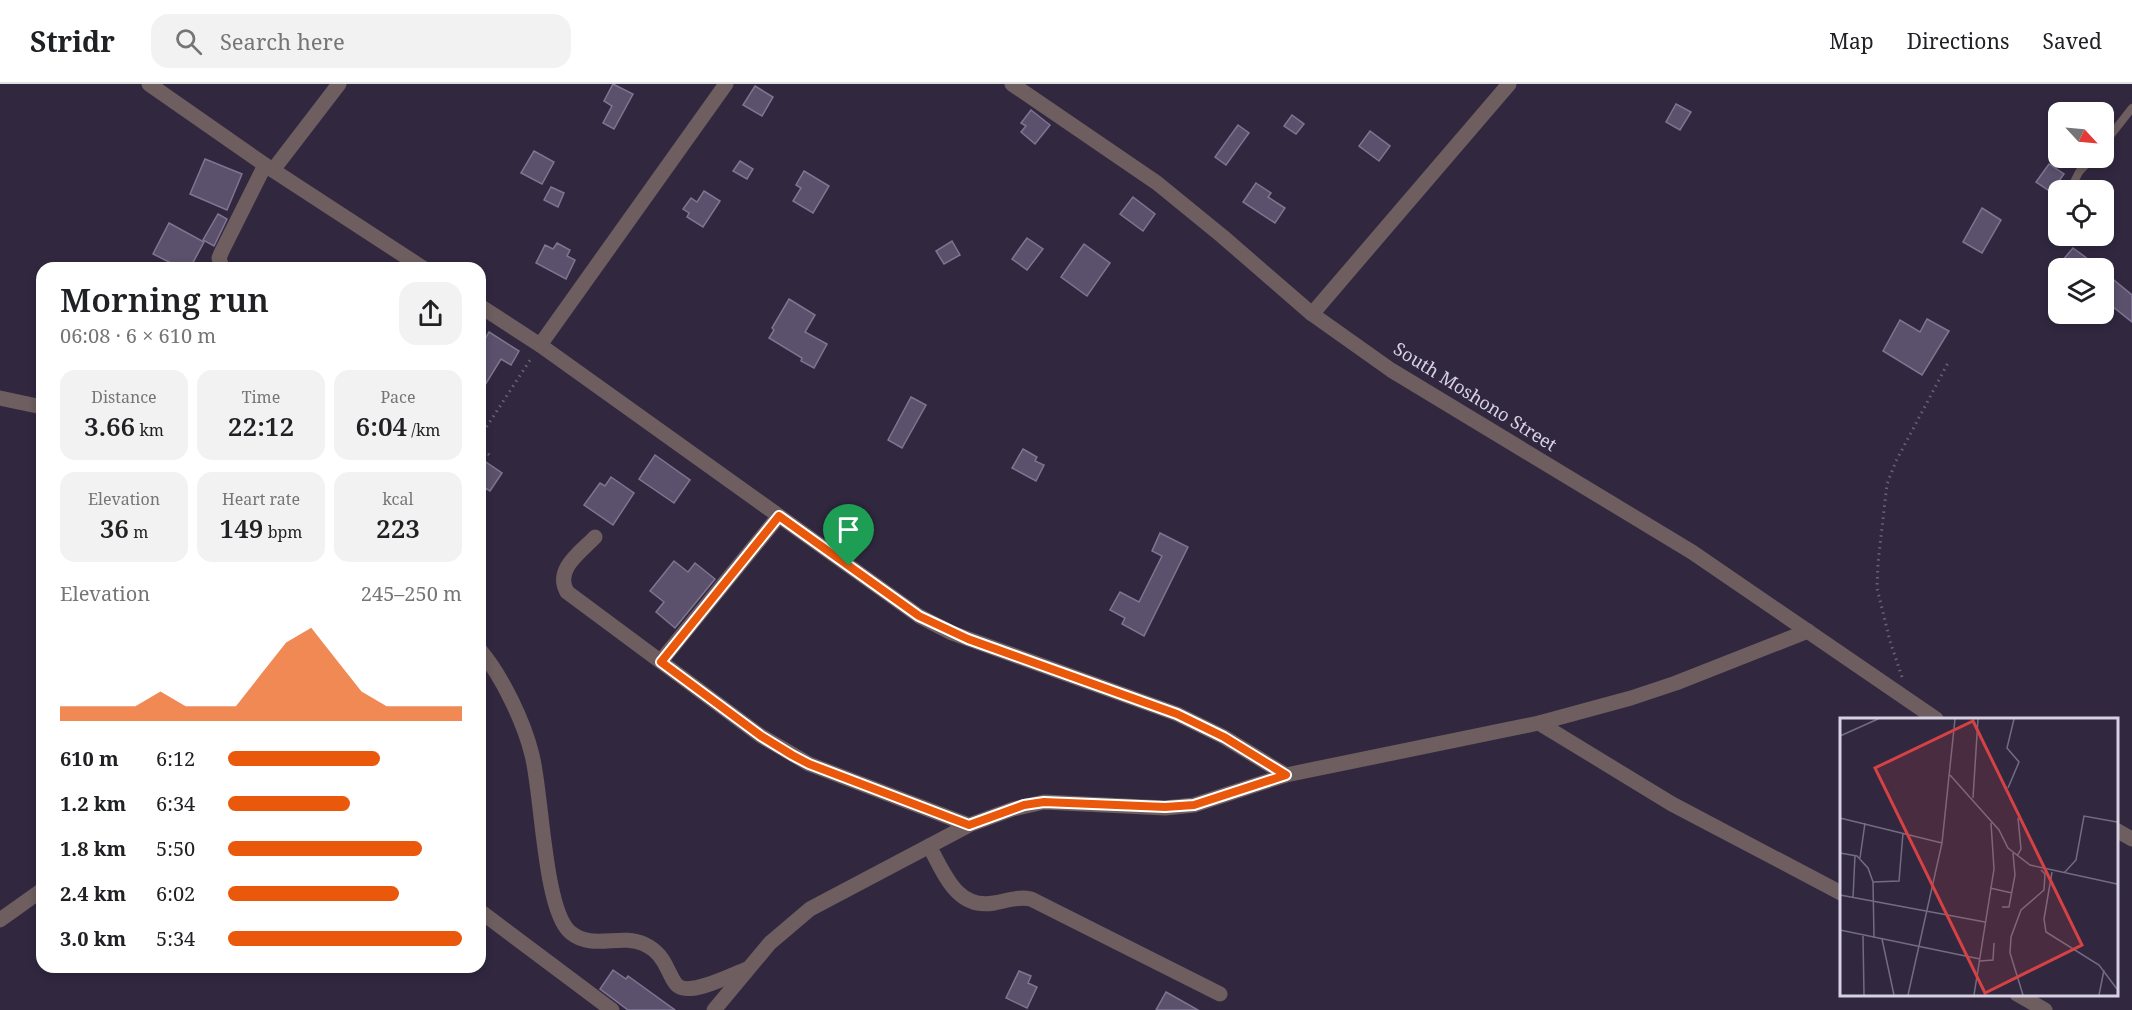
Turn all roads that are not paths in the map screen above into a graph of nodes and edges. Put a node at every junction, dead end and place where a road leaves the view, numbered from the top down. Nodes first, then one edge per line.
1 (149, 84) edge
2 (339, 84) edge
3 (726, 84) edge
4 (1012, 84) edge
5 (1509, 84) edge
6 (2132, 108) edge
7 (2114, 131) edge
8 (269, 167) junction
9 (220, 262) edge
10 (414, 262) edge
11 (486, 310) edge
12 (1312, 315) junction
13 (540, 345) junction
14 (0, 398) edge
15 (36, 406) edge
16 (779, 516) junction
17 (595, 537) dead end
18 (1808, 631) junction
19 (486, 658) edge
20 (661, 662) junction
21 (1935, 718) edge
22 (1539, 723) junction
23 (1286, 775) junction
24 (969, 825) junction
25 (2117, 831) edge
26 (2132, 839) edge
27 (929, 846) junction
28 (1840, 892) edge
29 (36, 894) edge
30 (486, 916) edge
31 (0, 921) edge
32 (748, 968) junction
33 (1220, 994) dead end
34 (2020, 995) edge
35 (612, 1010) edge
36 (714, 1010) edge
37 (2045, 1010) edge

1 - 8 street
2 - 8 street
3 - 13 street
4 - 12 street, South Moshono Street
5 - 12 street
6 - 7 lane
8 - 9 street
8 - 10 street
11 - 13 street
12 - 18 street, South Moshono Street
13 - 16 street
14 - 15 street
16 - 20 street
16 - 23 street
17 - 20 street
18 - 21 street, South Moshono Street
18 - 22 street
19 - 32 street
20 - 24 street
22 - 23 street
22 - 28 street
23 - 24 street
24 - 27 street
25 - 26 street
27 - 32 street
27 - 33 street
29 - 31 street
30 - 35 street
32 - 36 street
34 - 37 street

